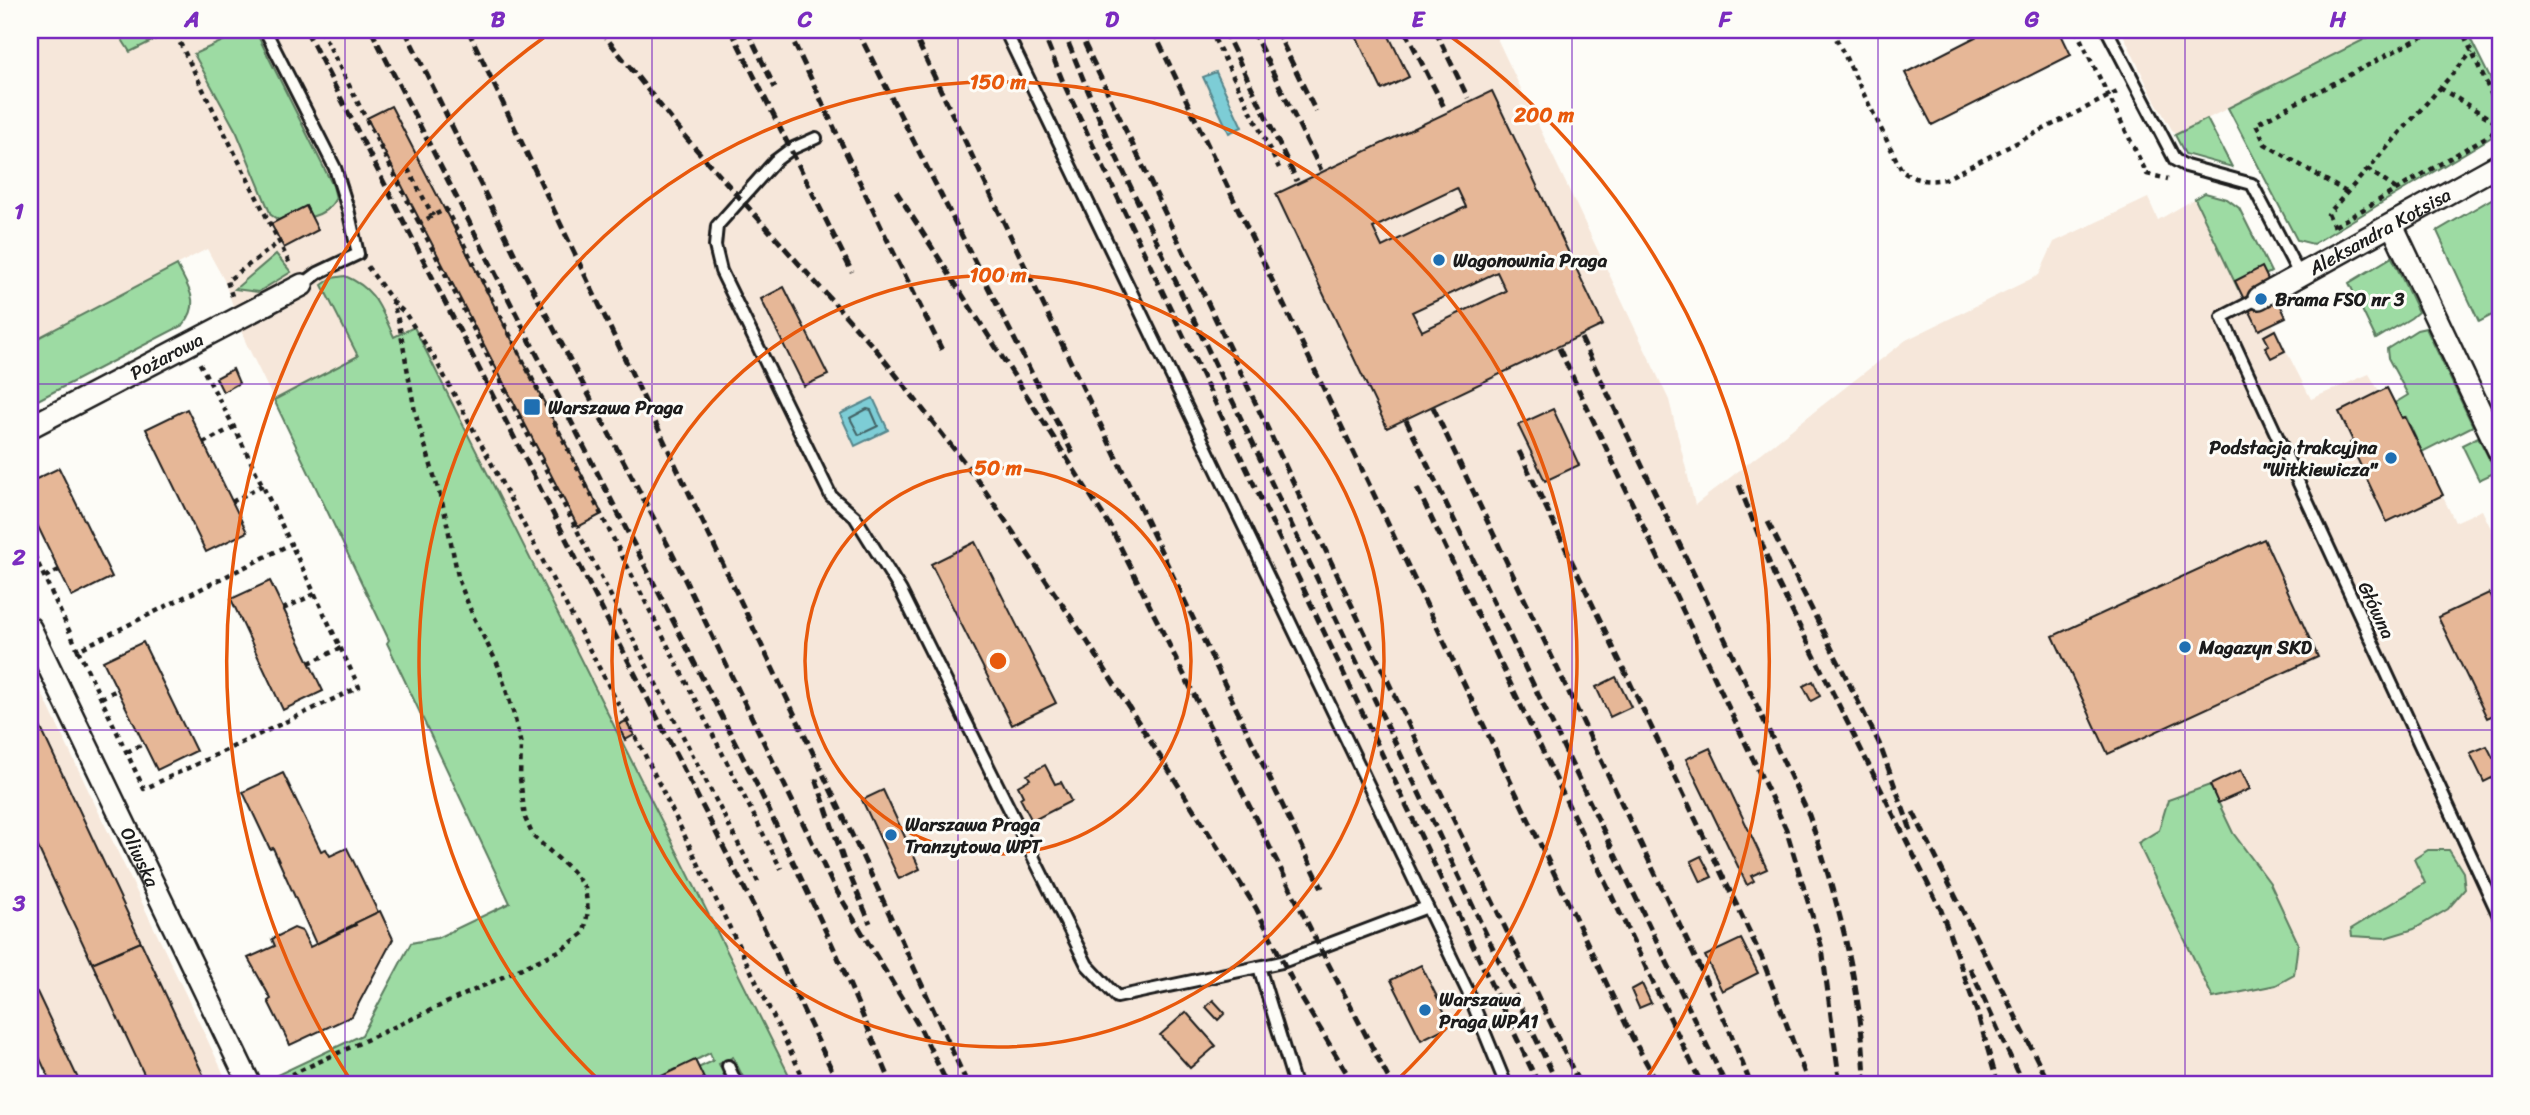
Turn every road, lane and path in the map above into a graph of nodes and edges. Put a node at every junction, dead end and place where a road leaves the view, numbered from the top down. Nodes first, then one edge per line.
1 (186, 30) edge
2 (265, 30) edge
3 (321, 30) edge
4 (1005, 30) edge
5 (1210, 30) edge
6 (1832, 30) edge
7 (2107, 30) edge
8 (2472, 52) junction
9 (2134, 83) junction
10 (2440, 88) junction
11 (2500, 113) edge
12 (2500, 125) edge
13 (816, 138) dead end
14 (2500, 164) edge
15 (1279, 168) dead end
16 (408, 169) dead end
17 (2367, 169) junction
18 (2396, 189) junction
19 (2346, 192) junction
20 (433, 216) junction
21 (419, 223) junction
22 (2392, 225) junction
23 (2334, 227) junction
24 (2323, 233) dead end
25 (277, 239) junction
26 (358, 254) junction
27 (2300, 276) junction
28 (302, 285) junction
29 (2259, 298) joint
30 (392, 300) junction
31 (2222, 317) joint
32 (240, 318) junction
33 (201, 366) dead end
34 (30, 427) edge
35 (234, 427) junction
36 (204, 443) dead end
37 (2500, 453) edge
38 (263, 485) junction
39 (232, 502) dead end
40 (291, 544) junction
41 (30, 546) edge
42 (60, 570) dead end
43 (45, 577) junction
44 (315, 594) junction
45 (284, 609) dead end
46 (30, 628) edge
47 (341, 648) junction
48 (78, 650) junction
49 (309, 663) dead end
50 (117, 690) dead end
51 (101, 698) junction
52 (144, 744) dead end
53 (127, 752) junction
54 (781, 869) dead end
55 (758, 882) dead end
56 (1427, 907) junction
57 (2500, 918) edge
58 (1259, 967) junction
59 (728, 1066) dead end
60 (250, 1085) edge
61 (269, 1085) edge
62 (737, 1085) edge
63 (807, 1085) edge
64 (1296, 1085) edge
65 (1506, 1085) edge

1 - 25 path
2 - 26 lane
3 - 21 path
4 - 56 lane
5 - 15 path
6 - 9 path
7 - 9 lane
8 - 10 path
8 - 11 path
8 - 19 path
9 - 27 lane
10 - 12 path
10 - 17 path
12 - 18 path
13 - 58 lane
14 - 22 street, Aleksandra Kotsisa
16 - 20 path
17 - 18 path
17 - 19 path
18 - 23 path
19 - 23 path
20 - 21 path
20 - 54 path
21 - 55 path
22 - 27 street, Aleksandra Kotsisa
22 - 37 street
23 - 24 path
25 - 28 path
25 - 32 path
26 - 28 lane
26 - 30 path
27 - 29 street, Aleksandra Kotsisa
28 - 32 street, Pożarowa
29 - 31 lane, Aleksandra Kotsisa
30 - 61 path
30 - 63 path
31 - 57 lane, Główna
32 - 34 street, Pożarowa
33 - 35 path
35 - 36 path
35 - 38 path
38 - 39 path
38 - 40 path
40 - 44 path
40 - 48 path
41 - 43 path
42 - 43 path
43 - 48 path
44 - 45 path
44 - 47 path
46 - 60 street, Oliwska
47 - 49 path
47 - 53 path
48 - 51 path
50 - 51 path
51 - 53 path
52 - 53 path
56 - 58 lane
56 - 65 lane
58 - 64 lane
59 - 62 lane

